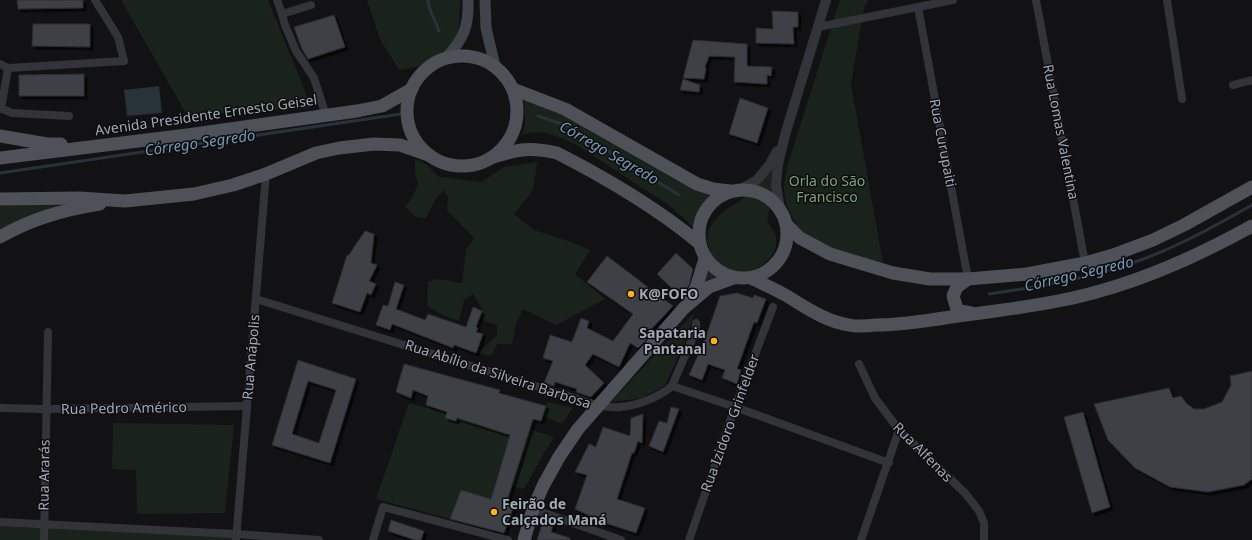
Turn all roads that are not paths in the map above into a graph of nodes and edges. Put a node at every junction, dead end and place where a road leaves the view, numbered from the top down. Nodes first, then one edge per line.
1 (95, 0) edge
2 (277, 0) edge
3 (468, 0) edge
4 (485, 0) edge
5 (826, 0) edge
6 (953, 0) edge
7 (1036, 0) edge
8 (1167, 0) edge
9 (311, 5) dead end
10 (918, 7) junction
11 (282, 14) junction
12 (818, 27) junction
13 (447, 57) junction
14 (0, 64) edge
15 (495, 66) junction
16 (8, 68) junction
17 (1252, 80) edge
18 (1233, 85) dead end
19 (412, 89) junction
20 (513, 89) junction
21 (1182, 99) dead end
22 (0, 108) edge
23 (69, 116) dead end
24 (326, 116) junction
25 (785, 135) junction
26 (0, 136) edge
27 (101, 146) junction
28 (429, 155) junction
29 (493, 157) junction
30 (0, 158) edge
31 (266, 174) junction
32 (1252, 187) edge
33 (735, 190) junction
34 (0, 199) edge
35 (125, 201) junction
36 (780, 209) junction
37 (786, 225) junction
38 (1252, 226) edge
39 (0, 238) edge
40 (699, 243) junction
41 (705, 259) junction
42 (1085, 263) junction
43 (734, 278) junction
44 (751, 278) junction
45 (968, 279) junction
46 (256, 299) junction
47 (773, 307) dead end
48 (684, 308) junction
49 (975, 314) junction
50 (696, 323) dead end
51 (48, 332) dead end
52 (858, 364) dead end
53 (672, 386) junction
54 (247, 406) junction
55 (597, 406) junction
56 (734, 407) junction
57 (0, 408) edge
58 (45, 410) junction
59 (899, 430) junction
60 (889, 463) junction
61 (533, 509) junction
62 (0, 522) edge
63 (44, 524) junction
64 (236, 537) edge
65 (44, 540) edge
66 (319, 540) edge
67 (373, 540) edge
68 (508, 540) edge
69 (524, 540) edge
70 (621, 540) edge
71 (689, 540) edge
72 (861, 540) edge
73 (984, 540) edge

1 - 16 street
2 - 11 street
3 - 13 main road
4 - 15 main road
5 - 12 street
6 - 10 street
7 - 42 street, Rua Lomas Valentina
8 - 21 street
9 - 11 street
10 - 12 street
10 - 45 street, Rua Curupaiti
11 - 24 street
12 - 25 street
13 - 15 main road
13 - 19 main road
14 - 16 street
15 - 20 main road
16 - 22 street
17 - 18 street
19 - 24 main road, Avenida Presidente Ernesto Geisel
19 - 28 main road
20 - 29 main road
20 - 33 main road
22 - 23 street
24 - 27 main road, Avenida Presidente Ernesto Geisel
25 - 33 street
25 - 36 street
26 - 27 main road
27 - 30 main road, Avenida Presidente Ernesto Geisel
28 - 29 main road
28 - 31 main road
29 - 40 main road
31 - 35 main road
31 - 46 street, Rua Anápolis
32 - 42 main road
33 - 36 main road
33 - 40 main road
34 - 35 main road
35 - 39 main road
36 - 37 main road
37 - 44 main road
37 - 45 main road
38 - 49 main road
40 - 41 main road
41 - 43 main road
41 - 48 main road
42 - 45 main road
43 - 44 main road
43 - 48 main road
44 - 49 main road
45 - 49 main road
46 - 54 street, Rua Anápolis
46 - 55 street, Rua Abílio da Silveira Barbosa
47 - 56 street, Rua Izidoro Grinfelder
48 - 55 main road
50 - 53 street
51 - 58 street, Rua Ararás
52 - 59 street, Rua Alfenas
53 - 55 street, Rua Abílio da Silveira Barbosa
53 - 56 street
54 - 58 street, Rua Pedro Américo
54 - 64 street, Rua Anápolis
55 - 61 main road
56 - 60 street
56 - 71 street, Rua Izidoro Grinfelder
57 - 58 street, Rua Pedro Américo
58 - 63 street, Rua Ararás
59 - 60 street
59 - 73 street, Rua Alfenas
60 - 72 street
61 - 69 main road
61 - 70 street
62 - 63 street
63 - 64 street
63 - 65 street, Rua Ararás
64 - 66 street
67 - 68 street

